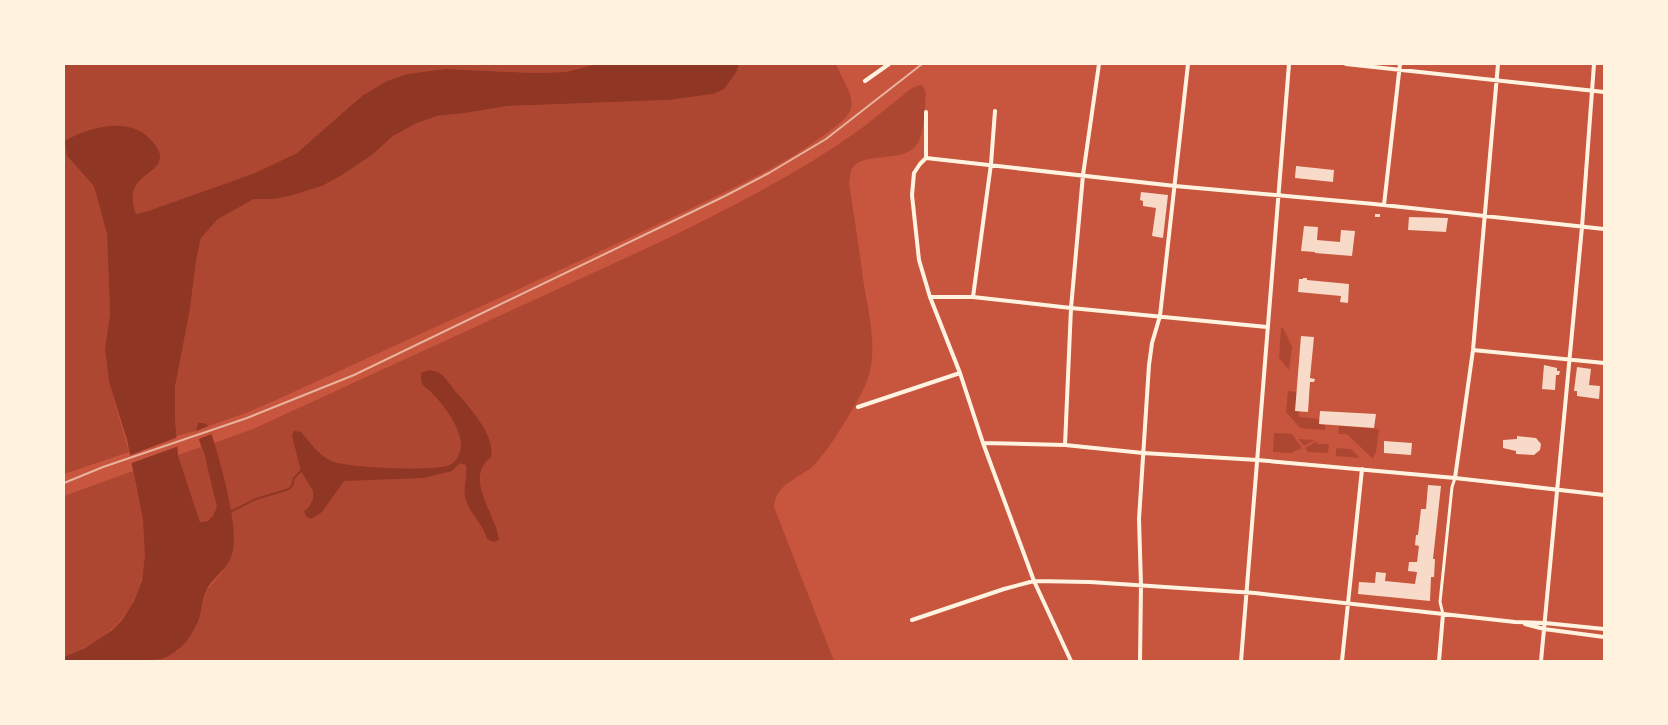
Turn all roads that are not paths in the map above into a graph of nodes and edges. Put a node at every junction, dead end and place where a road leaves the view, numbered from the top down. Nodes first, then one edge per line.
1 (889, 64) edge
2 (1098, 64) edge
3 (1188, 64) edge
4 (1289, 64) edge
5 (1346, 64) edge
6 (1400, 64) edge
7 (1498, 64) edge
8 (1594, 64) edge
9 (1399, 71) junction
10 (865, 81) dead end
11 (1496, 81) junction
12 (1592, 90) junction
13 (1604, 92) edge
14 (995, 111) dead end
15 (926, 112) dead end
16 (926, 158) junction
17 (991, 164) junction
18 (1083, 175) junction
19 (1175, 186) junction
20 (1279, 195) junction
21 (1384, 205) junction
22 (1486, 216) junction
23 (1582, 227) junction
24 (1604, 229) edge
25 (930, 297) junction
26 (972, 297) junction
27 (1071, 308) junction
28 (1160, 316) junction
29 (1267, 327) junction
30 (1473, 350) junction
31 (1570, 360) junction
32 (1604, 363) edge
33 (960, 373) junction
34 (858, 407) dead end
35 (983, 443) junction
36 (1065, 445) junction
37 (1144, 453) junction
38 (1257, 460) junction
39 (1362, 469) junction
40 (1455, 478) junction
41 (1557, 489) junction
42 (1604, 495) edge
43 (1034, 581) junction
44 (1141, 585) junction
45 (1248, 592) junction
46 (1349, 604) junction
47 (1443, 614) junction
48 (912, 620) dead end
49 (1515, 622) junction
50 (1545, 623) junction
51 (1544, 629) junction
52 (1604, 629) edge
53 (1604, 637) edge
54 (1071, 661) edge
55 (1140, 661) edge
56 (1241, 661) edge
57 (1342, 661) edge
58 (1439, 661) edge
59 (1541, 661) edge

1 - 10 street
2 - 18 street
3 - 19 street
4 - 20 street
5 - 9 street
6 - 9 street
7 - 11 street
8 - 12 street
9 - 11 street
9 - 21 street
11 - 12 street
11 - 22 street
12 - 13 street
12 - 23 street
14 - 17 street
15 - 16 street
16 - 17 street
16 - 25 street
17 - 18 street
17 - 26 street
18 - 19 street
18 - 27 street
19 - 20 street
19 - 28 street
20 - 21 street
20 - 29 street
21 - 22 street
22 - 23 street
22 - 30 street
23 - 24 street
23 - 31 street
25 - 26 street
25 - 33 street
26 - 27 street
27 - 28 street
27 - 36 street
28 - 29 street
28 - 37 street
29 - 38 street
30 - 31 street
30 - 40 street
31 - 32 street
31 - 41 street
33 - 34 street
33 - 35 street
35 - 36 street
35 - 43 street
36 - 37 street
37 - 38 street
37 - 44 street
38 - 39 street
38 - 45 street
39 - 40 street
39 - 46 street
40 - 41 street
40 - 47 street
41 - 42 street
41 - 50 street
43 - 44 street
43 - 48 street
43 - 54 street
44 - 45 street
44 - 55 street
45 - 46 street
45 - 56 street
46 - 47 street
46 - 57 street
47 - 49 street
47 - 58 street
49 - 50 street
49 - 51 street
50 - 51 street
50 - 52 street
51 - 53 street
51 - 59 street

